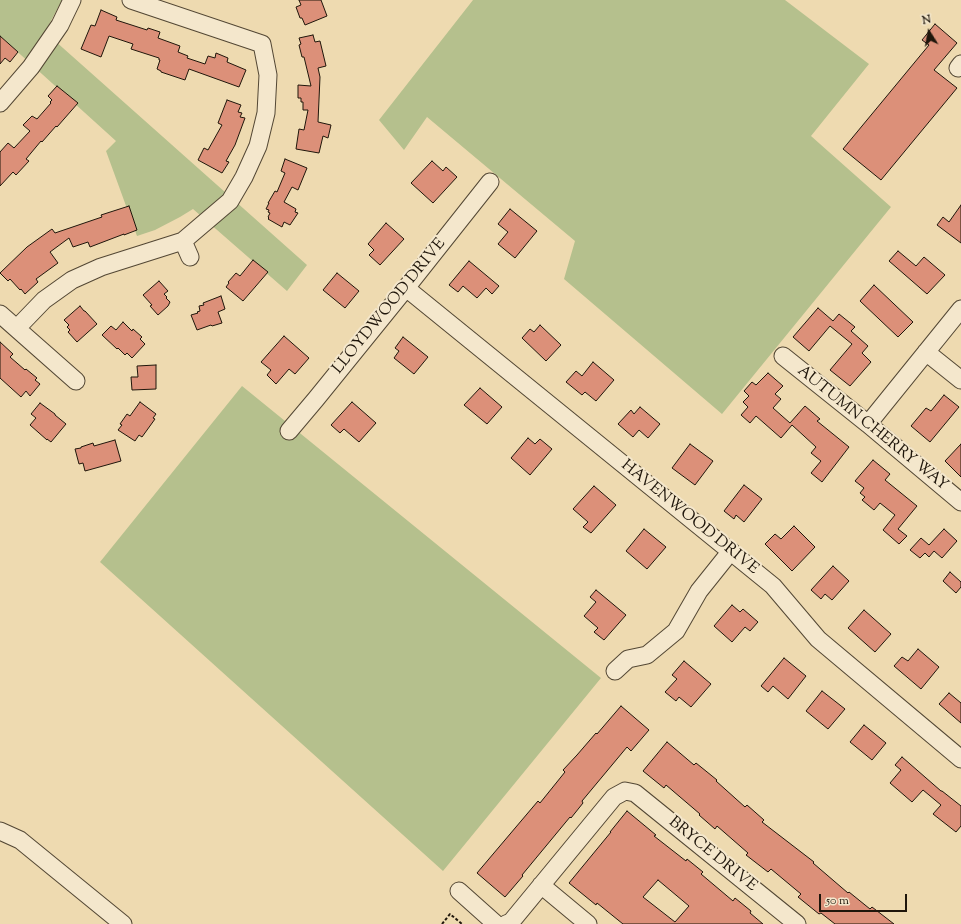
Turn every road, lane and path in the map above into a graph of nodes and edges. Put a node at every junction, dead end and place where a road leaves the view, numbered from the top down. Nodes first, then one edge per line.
1 (72, 0) edge
2 (131, 0) edge
3 (0, 103) edge
4 (490, 182) dead end
5 (182, 241) junction
6 (190, 257) dead end
7 (406, 288) junction
8 (961, 309) edge
9 (0, 314) edge
10 (17, 328) junction
11 (926, 352) junction
12 (783, 356) dead end
13 (961, 380) edge
14 (76, 381) dead end
15 (868, 424) junction
16 (289, 431) dead end
17 (961, 502) edge
18 (731, 552) junction
19 (615, 671) dead end
20 (961, 759) edge
21 (0, 831) edge
22 (541, 885) junction
23 (459, 891) dead end
24 (123, 924) edge
25 (442, 924) edge
26 (462, 924) edge
27 (496, 924) edge
28 (506, 924) edge
29 (588, 924) edge
30 (797, 924) edge

1 - 3 street
2 - 5 street
4 - 7 street, LLOYDWOOD DRIVE
5 - 6 street
5 - 10 street
7 - 16 street, LLOYDWOOD DRIVE
7 - 18 street, HAVENWOOD DRIVE
8 - 11 street
9 - 10 street
10 - 14 street
11 - 13 street
11 - 15 street
12 - 15 street, AUTUMN CHERRY WAY
15 - 17 street, AUTUMN CHERRY WAY
18 - 19 street
18 - 20 street, HAVENWOOD DRIVE
21 - 24 street
22 - 28 street
22 - 29 street
22 - 30 street, BRYCE DRIVE
23 - 27 street
25 - 26 path

